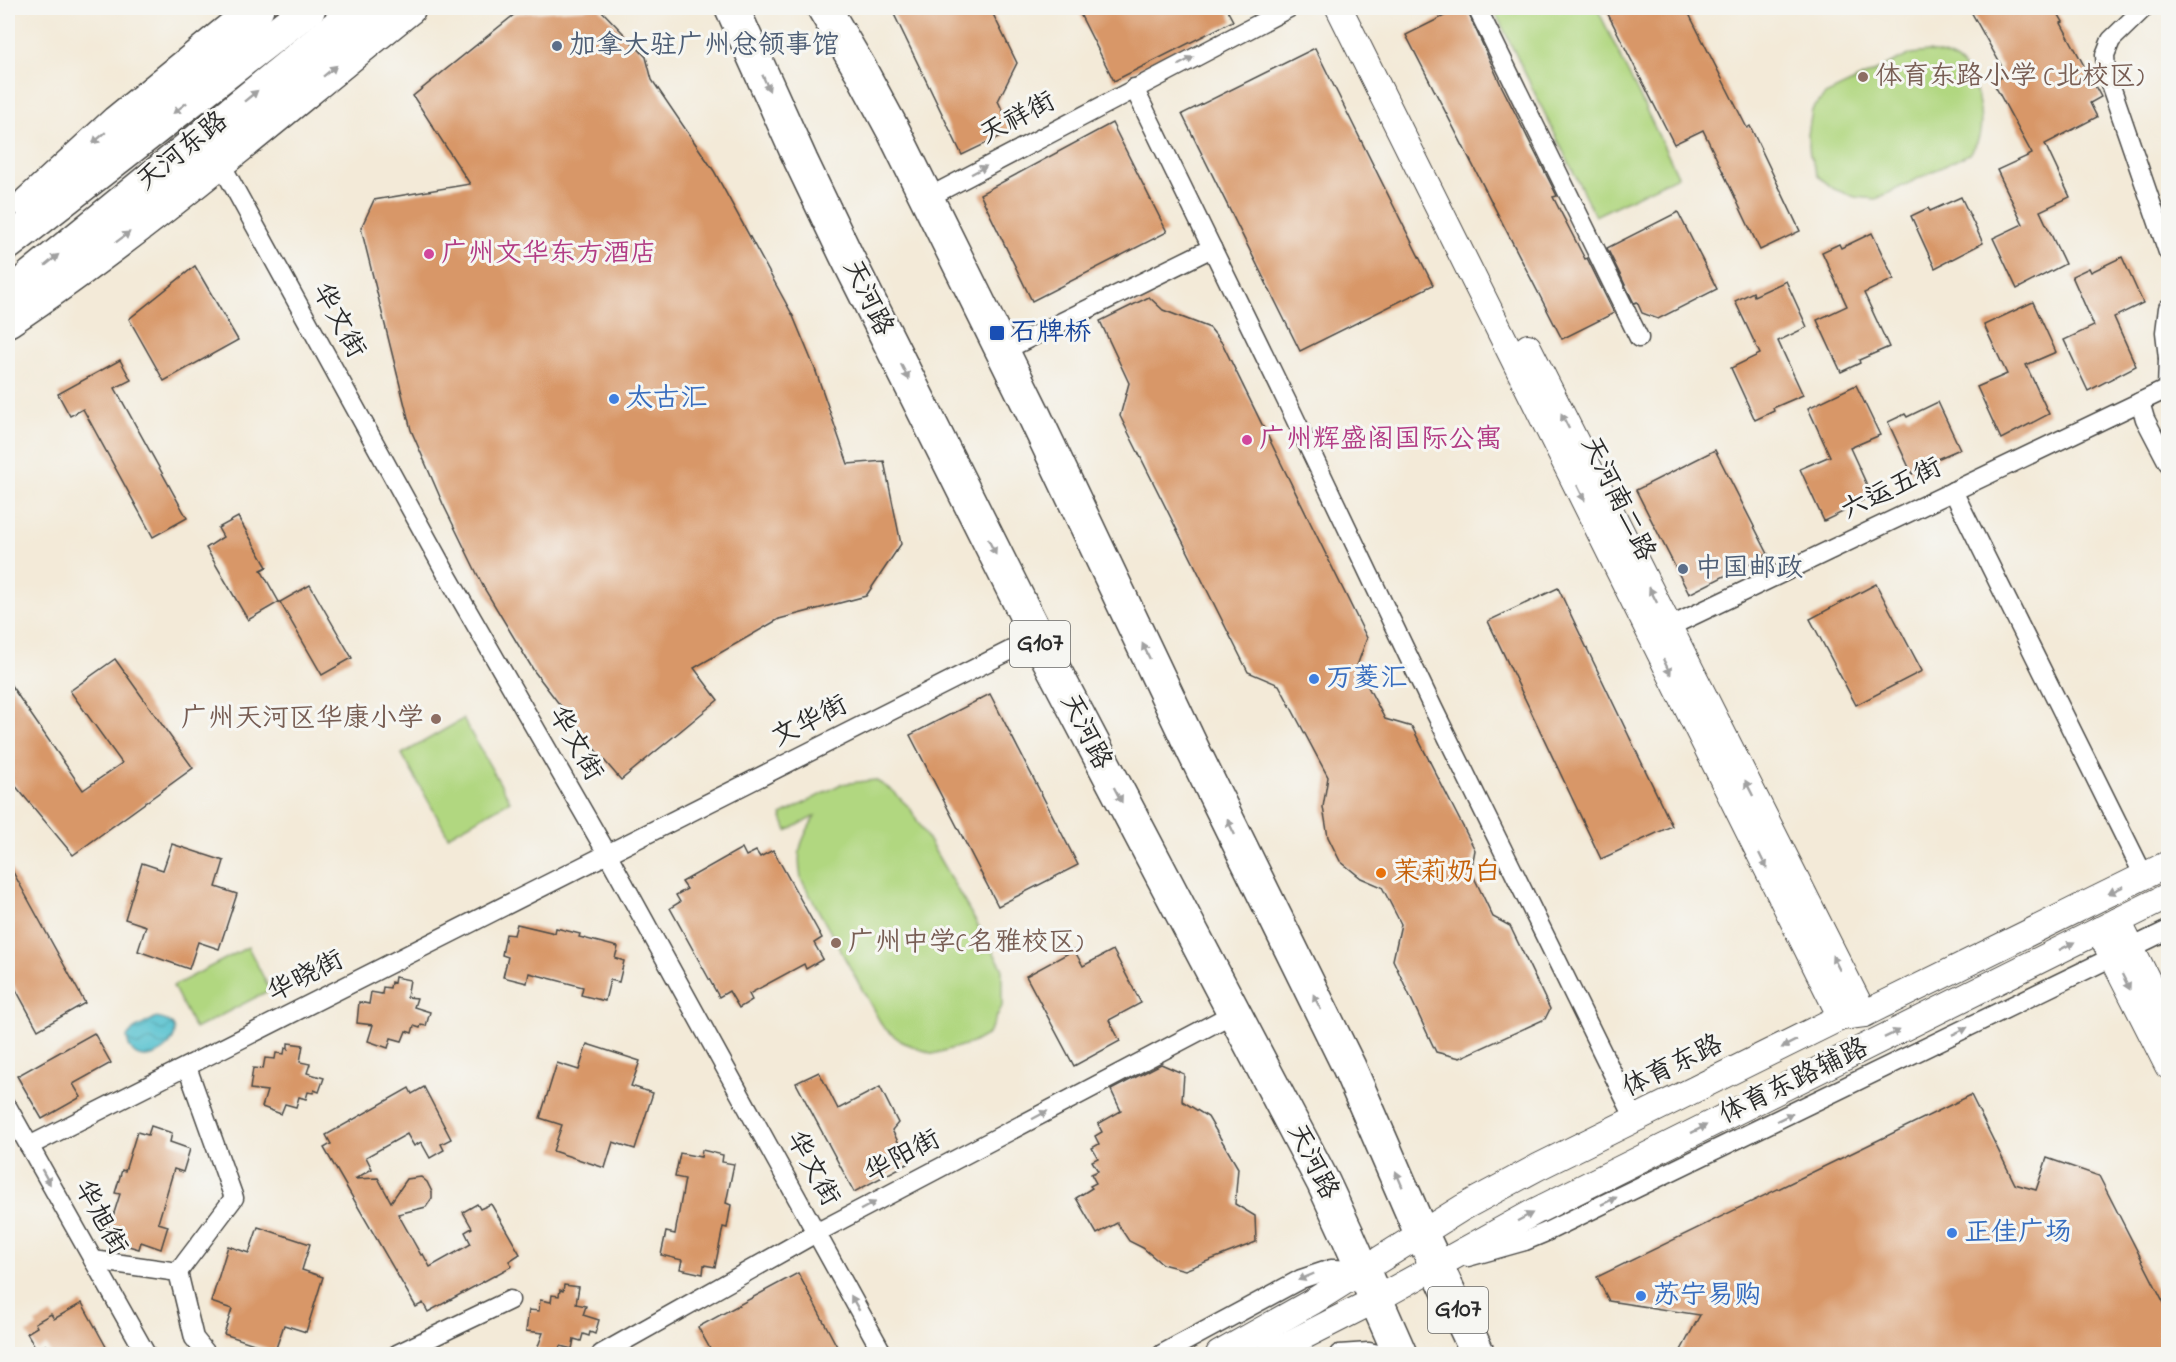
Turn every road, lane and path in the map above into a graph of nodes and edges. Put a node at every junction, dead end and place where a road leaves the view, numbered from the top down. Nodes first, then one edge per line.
1 (257, 8) edge
2 (309, 8) edge
3 (360, 8) edge
4 (409, 8) edge
5 (732, 8) edge
6 (824, 8) edge
7 (1289, 8) edge
8 (1340, 8) edge
9 (1358, 8) edge
10 (1477, 8) edge
11 (2144, 8) edge
12 (1134, 88) junction
13 (220, 162) junction
14 (927, 198) junction
15 (8, 225) edge
16 (8, 243) edge
17 (1212, 248) junction
18 (2169, 252) edge
19 (8, 298) edge
20 (2169, 308) edge
21 (8, 320) edge
22 (1639, 338) dead end
23 (1003, 351) junction
24 (2169, 359) edge
25 (2140, 402) junction
26 (2169, 463) edge
27 (1953, 491) junction
28 (1669, 627) junction
29 (1037, 637) junction
30 (608, 855) junction
31 (2169, 864) edge
32 (2144, 876) junction
33 (2169, 896) edge
34 (2109, 925) junction
35 (2169, 930) edge
36 (2123, 953) junction
37 (1234, 1013) junction
38 (1852, 1016) junction
39 (2169, 1022) edge
40 (2169, 1066) edge
41 (187, 1067) junction
42 (8, 1108) edge
43 (1635, 1119) junction
44 (29, 1146) junction
45 (816, 1233) junction
46 (1421, 1233) junction
47 (93, 1260) junction
48 (1437, 1266) junction
49 (1363, 1270) junction
50 (178, 1272) junction
51 (510, 1300) dead end
52 (1376, 1300) junction
53 (619, 1350) edge
54 (146, 1354) edge
55 (207, 1354) edge
56 (397, 1354) edge
57 (601, 1354) edge
58 (883, 1354) edge
59 (1162, 1354) edge
60 (1219, 1354) edge
61 (1269, 1354) edge
62 (1339, 1354) edge
63 (1378, 1354) edge
64 (1400, 1354) edge
65 (1478, 1354) edge

1 -> 15 highway
2 -> 16 highway, 天河东路
19 -> 3 highway, 天河东路
13 -> 4 highway
5 -> 29 highway, 天河路 / G107
6 - 14 highway, G107
12 -> 7 street, 天祥街
8 -> 38 street, 天河南二路
28 -> 9 street, 天河南二路
10 - 22 street
11 - 18 street
14 -> 12 street, 天祥街
12 - 17 street
21 -> 13 highway
13 - 30 street, 华文街
14 - 23 highway, G107
17 - 23 street
17 - 43 street
20 - 24 street
46 -> 23 highway, G107
24 - 25 street, 六运五街
25 - 26 street
25 - 27 street, 六运五街
27 - 28 street, 六运五街
27 - 32 street
38 -> 28 street, 天河南二路
29 - 30 street, 文华街
29 -> 37 highway, 天河路 / G107
30 - 41 street, 华晓街
30 - 45 street, 华文街
31 - 32 street, 体育东路
32 -> 38 street, 体育东路
33 - 34 street
34 - 36 street
48 -> 34 street
35 - 36 street, 体育东路辅路
36 - 39 street
36 -> 40 street
48 -> 36 street, 体育东路辅路
45 -> 37 street, 华阳街
37 - 49 highway, 天河路 / G107
38 -> 43 street, 体育东路
41 - 44 street, 华晓街
41 - 50 street
42 - 44 street, 华旭街
43 - 46 street, 体育东路
44 -> 47 street, 华旭街
45 - 53 street, 华阳街
58 -> 45 street, 华文街
46 - 48 highway, G107
46 - 49 street, 体育东路
47 - 50 street
47 - 54 street, 华旭街
48 - 52 street
48 - 65 highway, G107
49 - 52 highway, 天河路 / G107
49 -> 59 street
49 - 60 street, 体育东路
50 - 55 street
51 - 56 street
52 - 61 street
52 - 64 highway, 天河路 / G107
53 - 57 street, 华阳街
62 - 63 street

